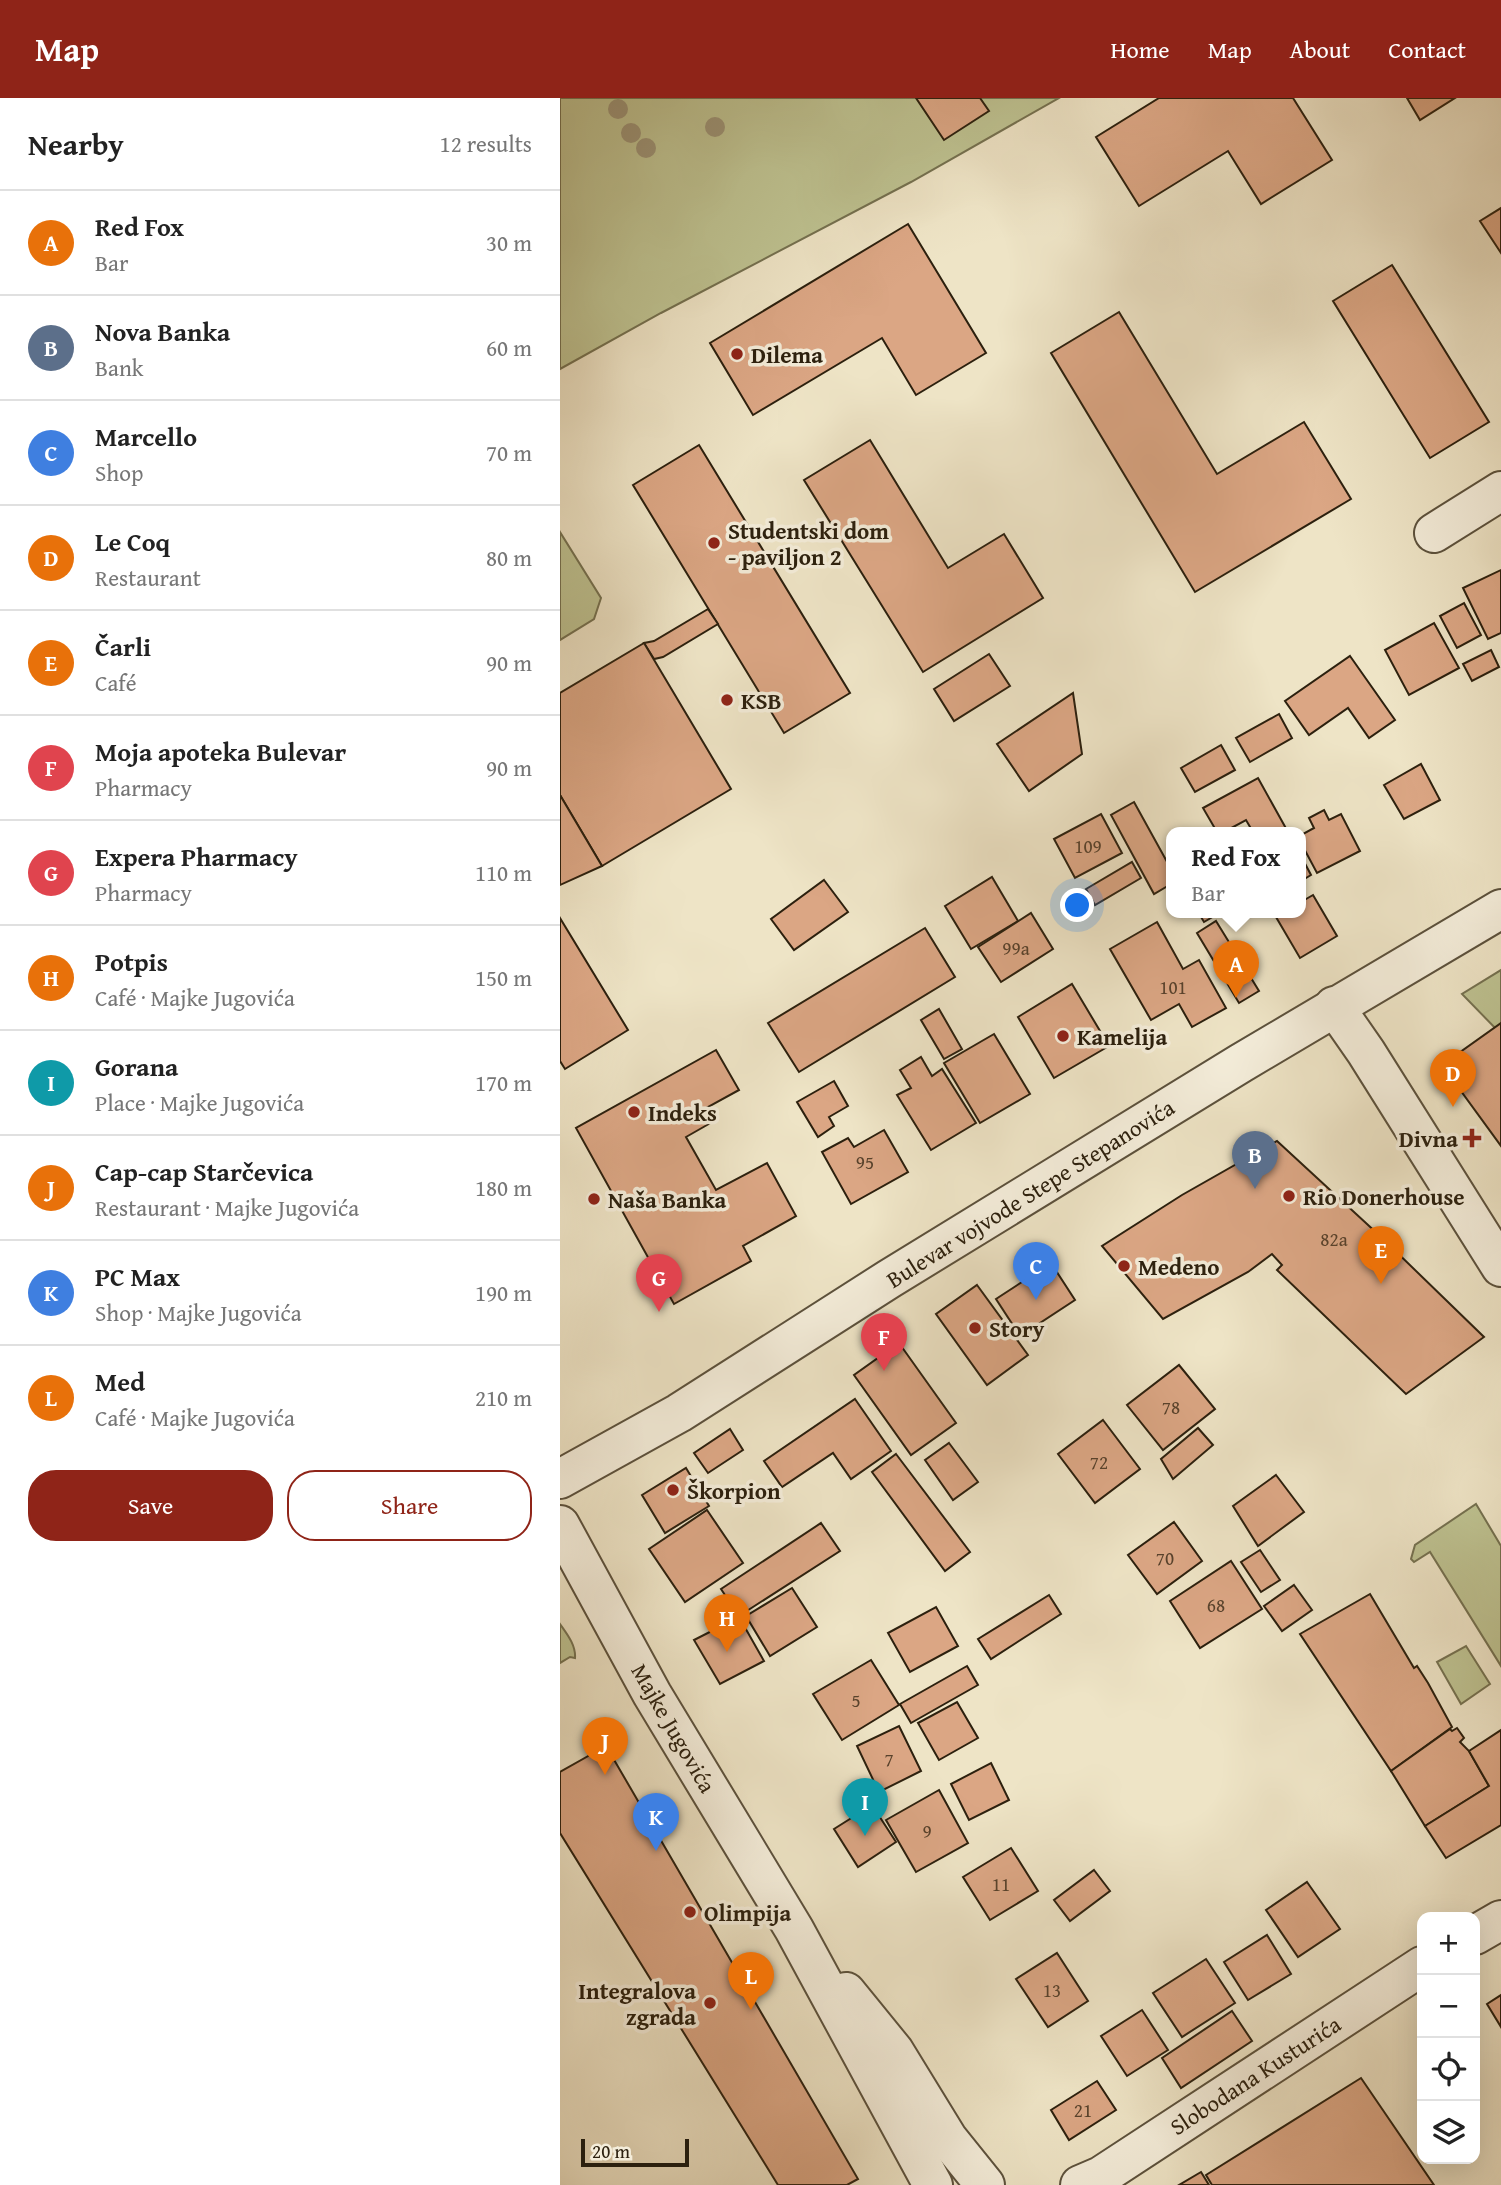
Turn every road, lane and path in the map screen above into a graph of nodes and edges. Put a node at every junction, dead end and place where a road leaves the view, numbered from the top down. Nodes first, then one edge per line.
1 (1501, 491) edge
2 (1434, 533) dead end
3 (1501, 909) edge
4 (1334, 1006) junction
5 (1501, 1267) edge
6 (560, 1479) edge
7 (560, 1525) edge
8 (1501, 1920) edge
9 (794, 1929) junction
10 (1480, 1932) edge
11 (1417, 1969) edge
12 (1084, 2184) edge
13 (933, 2185) edge
14 (985, 2185) edge

1 - 2 street
3 - 4 street, Bulevar vojvode Stepe Stepanovića
4 - 5 street
4 - 6 street, Bulevar vojvode Stepe Stepanovića
7 - 9 street, Majke Jugovića
8 - 10 street
9 - 13 street, Majke Jugovića
9 - 14 street, Majke Jugovića
11 - 12 street, Slobodana Kusturića

